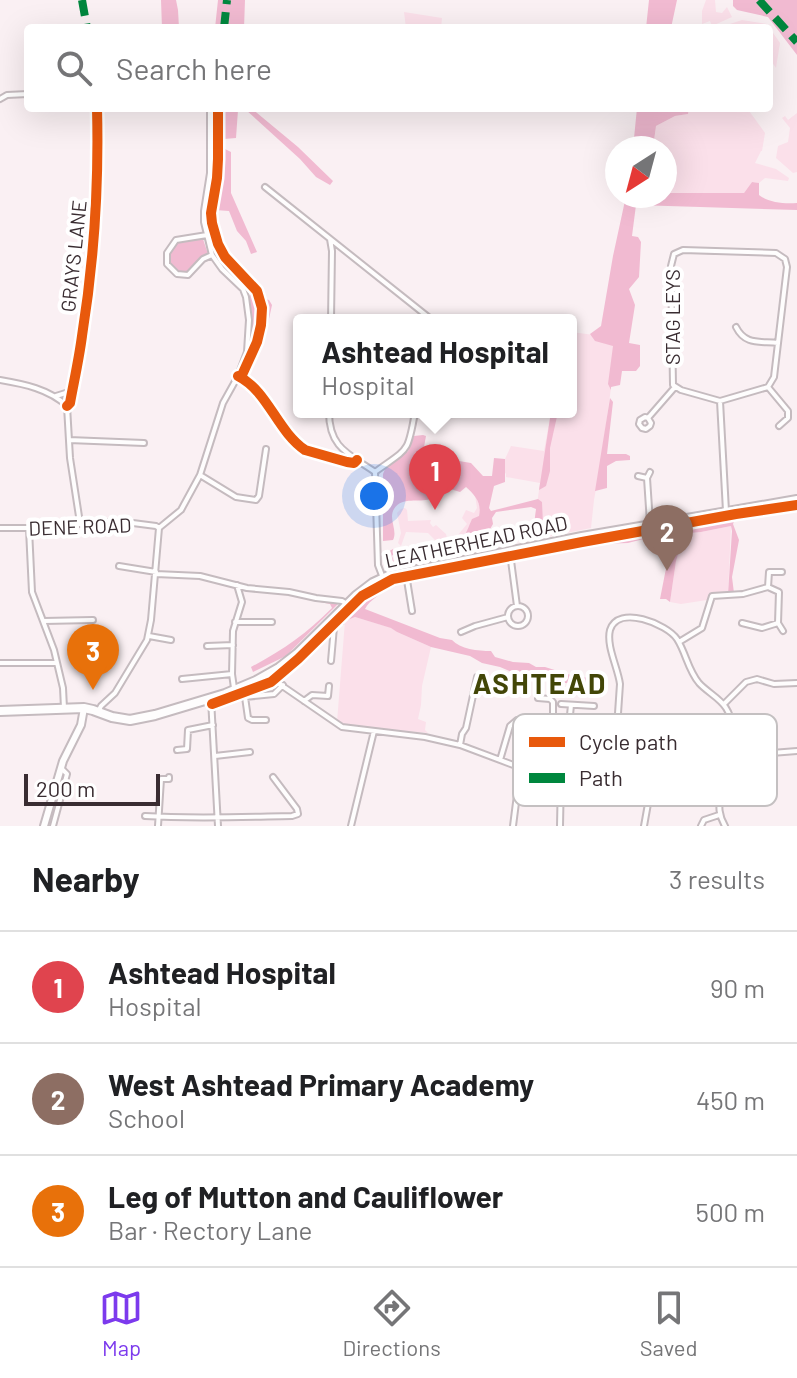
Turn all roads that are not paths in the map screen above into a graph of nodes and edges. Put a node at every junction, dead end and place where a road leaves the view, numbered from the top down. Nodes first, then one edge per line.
1 (24, 94) edge
2 (0, 99) edge
3 (97, 112) edge
4 (210, 112) edge
5 (265, 187) dead end
6 (207, 235) junction
7 (330, 239) junction
8 (212, 255) junction
9 (331, 314) edge
10 (424, 314) edge
11 (736, 327) dead end
12 (778, 343) junction
13 (0, 380) edge
14 (675, 387) junction
15 (768, 387) junction
16 (72, 391) junction
17 (56, 396) junction
18 (720, 401) junction
19 (67, 406) junction
20 (329, 418) edge
21 (414, 418) edge
22 (648, 418) dead end
23 (779, 426) dead end
24 (69, 440) junction
25 (144, 443) dead end
26 (266, 449) dead end
27 (375, 472) junction
28 (200, 475) junction
29 (638, 476) dead end
30 (797, 500) edge
31 (726, 511) junction
32 (80, 523) junction
33 (650, 526) junction
34 (0, 528) edge
35 (159, 528) junction
36 (29, 529) junction
37 (509, 551) junction
38 (119, 566) dead end
39 (405, 572) junction
40 (782, 572) dead end
41 (156, 573) junction
42 (383, 578) junction
43 (237, 585) junction
44 (768, 587) junction
45 (347, 604) junction
46 (517, 606) junction
47 (412, 611) dead end
48 (508, 617) junction
49 (93, 620) dead end
50 (331, 620) junction
51 (44, 621) junction
52 (234, 622) junction
53 (272, 622) dead end
54 (742, 623) dead end
55 (778, 623) junction
56 (783, 631) dead end
57 (461, 632) dead end
58 (149, 636) junction
59 (171, 640) dead end
60 (679, 642) junction
61 (233, 645) junction
62 (207, 646) dead end
63 (331, 661) dead end
64 (0, 663) edge
65 (57, 663) junction
66 (271, 673) junction
67 (232, 674) junction
68 (477, 677) dead end
69 (182, 679) dead end
70 (797, 683) edge
71 (283, 685) junction
72 (329, 686) dead end
73 (235, 690) junction
74 (538, 698) dead end
75 (211, 699) junction
76 (304, 701) junction
77 (561, 704) dead end
78 (724, 704) junction
79 (571, 705) junction
80 (594, 706) dead end
81 (64, 708) junction
82 (84, 708) junction
83 (0, 711) edge
84 (98, 712) junction
85 (553, 714) edge
86 (570, 714) edge
87 (618, 714) edge
88 (728, 714) edge
89 (266, 720) dead end
90 (513, 723) edge
91 (213, 725) junction
92 (374, 731) junction
93 (460, 745) junction
94 (177, 750) dead end
95 (250, 752) dead end
96 (215, 756) junction
97 (500, 760) junction
98 (513, 765) edge
99 (61, 768) junction
100 (169, 777) dead end
101 (273, 777) dead end
102 (152, 781) dead end
103 (161, 781) junction
104 (516, 806) edge
105 (560, 806) edge
106 (648, 806) edge
107 (720, 806) edge
108 (719, 815) junction
109 (145, 816) dead end
110 (160, 817) junction
111 (217, 817) junction
112 (44, 826) edge
113 (53, 826) edge
114 (158, 826) edge
115 (218, 826) edge
116 (351, 826) edge
117 (513, 826) edge
118 (560, 826) edge
119 (644, 826) edge
120 (701, 826) edge
121 (725, 826) edge

1 - 2 street
3 - 16 street, GRAYS LANE
4 - 6 street
5 - 7 street
6 - 8 street
6 - 8 street
7 - 9 street
7 - 10 street
8 - 28 street
11 - 12 street
12 - 14 street, STAG LEYS
12 - 15 street, STAG LEYS
13 - 17 street
14 - 18 street, STAG LEYS
14 - 22 street
15 - 18 street
15 - 23 street
16 - 17 street
16 - 19 street, GRAYS LANE
17 - 19 street
18 - 31 street
19 - 24 street, GRAYS LANE
20 - 27 street
21 - 27 street
24 - 25 street
24 - 32 street, GRAYS LANE
26 - 28 street
27 - 42 street
28 - 35 street
29 - 33 street
30 - 31 highway, LEATHERHEAD ROAD
31 - 33 highway, LEATHERHEAD ROAD
32 - 35 street, DENE ROAD
32 - 36 street, DENE ROAD
33 - 37 highway, LEATHERHEAD ROAD
34 - 36 street, DENE ROAD
35 - 41 street
36 - 51 street
37 - 39 highway, LEATHERHEAD ROAD
37 - 46 street
38 - 41 street
39 - 42 highway, LEATHERHEAD ROAD
39 - 47 street
40 - 44 street
41 - 43 street
41 - 58 street
42 - 45 highway, LEATHERHEAD ROAD
43 - 45 street
43 - 52 street
44 - 55 street
44 - 60 street
45 - 50 highway, LEATHERHEAD ROAD
46 - 48 street
46 - 48 street
48 - 57 street
49 - 51 street
50 - 63 street
50 - 66 highway, LEATHERHEAD ROAD
51 - 65 street
52 - 53 street
52 - 61 street
54 - 55 street
55 - 56 street
58 - 59 street
58 - 84 street
60 - 78 street
60 - 87 street
61 - 62 street
61 - 67 street
64 - 65 street
65 - 81 street
66 - 71 street
66 - 73 highway, LEATHERHEAD ROAD
67 - 69 street
67 - 73 street
68 - 93 street
70 - 78 street
71 - 76 street
71 - 89 street
72 - 76 street
73 - 75 highway, LEATHERHEAD ROAD
74 - 85 street
75 - 84 highway, LEATHERHEAD ROAD
75 - 91 street
76 - 92 street
77 - 79 street
78 - 88 street
79 - 80 street
79 - 86 street
81 - 82 highway, LEATHERHEAD ROAD
81 - 83 highway, LEATHERHEAD ROAD
82 - 84 highway, LEATHERHEAD ROAD
82 - 99 street
90 - 97 street
91 - 94 street
91 - 96 street
92 - 93 street
92 - 116 street
93 - 97 street
95 - 96 street
96 - 111 street
97 - 98 street
99 - 112 street
99 - 113 street
100 - 103 street
101 - 111 street
102 - 103 street
103 - 110 street
104 - 117 street
105 - 118 street
106 - 119 street
107 - 108 street
108 - 120 street
108 - 121 street
109 - 110 street
110 - 111 street
110 - 114 street
111 - 115 street

